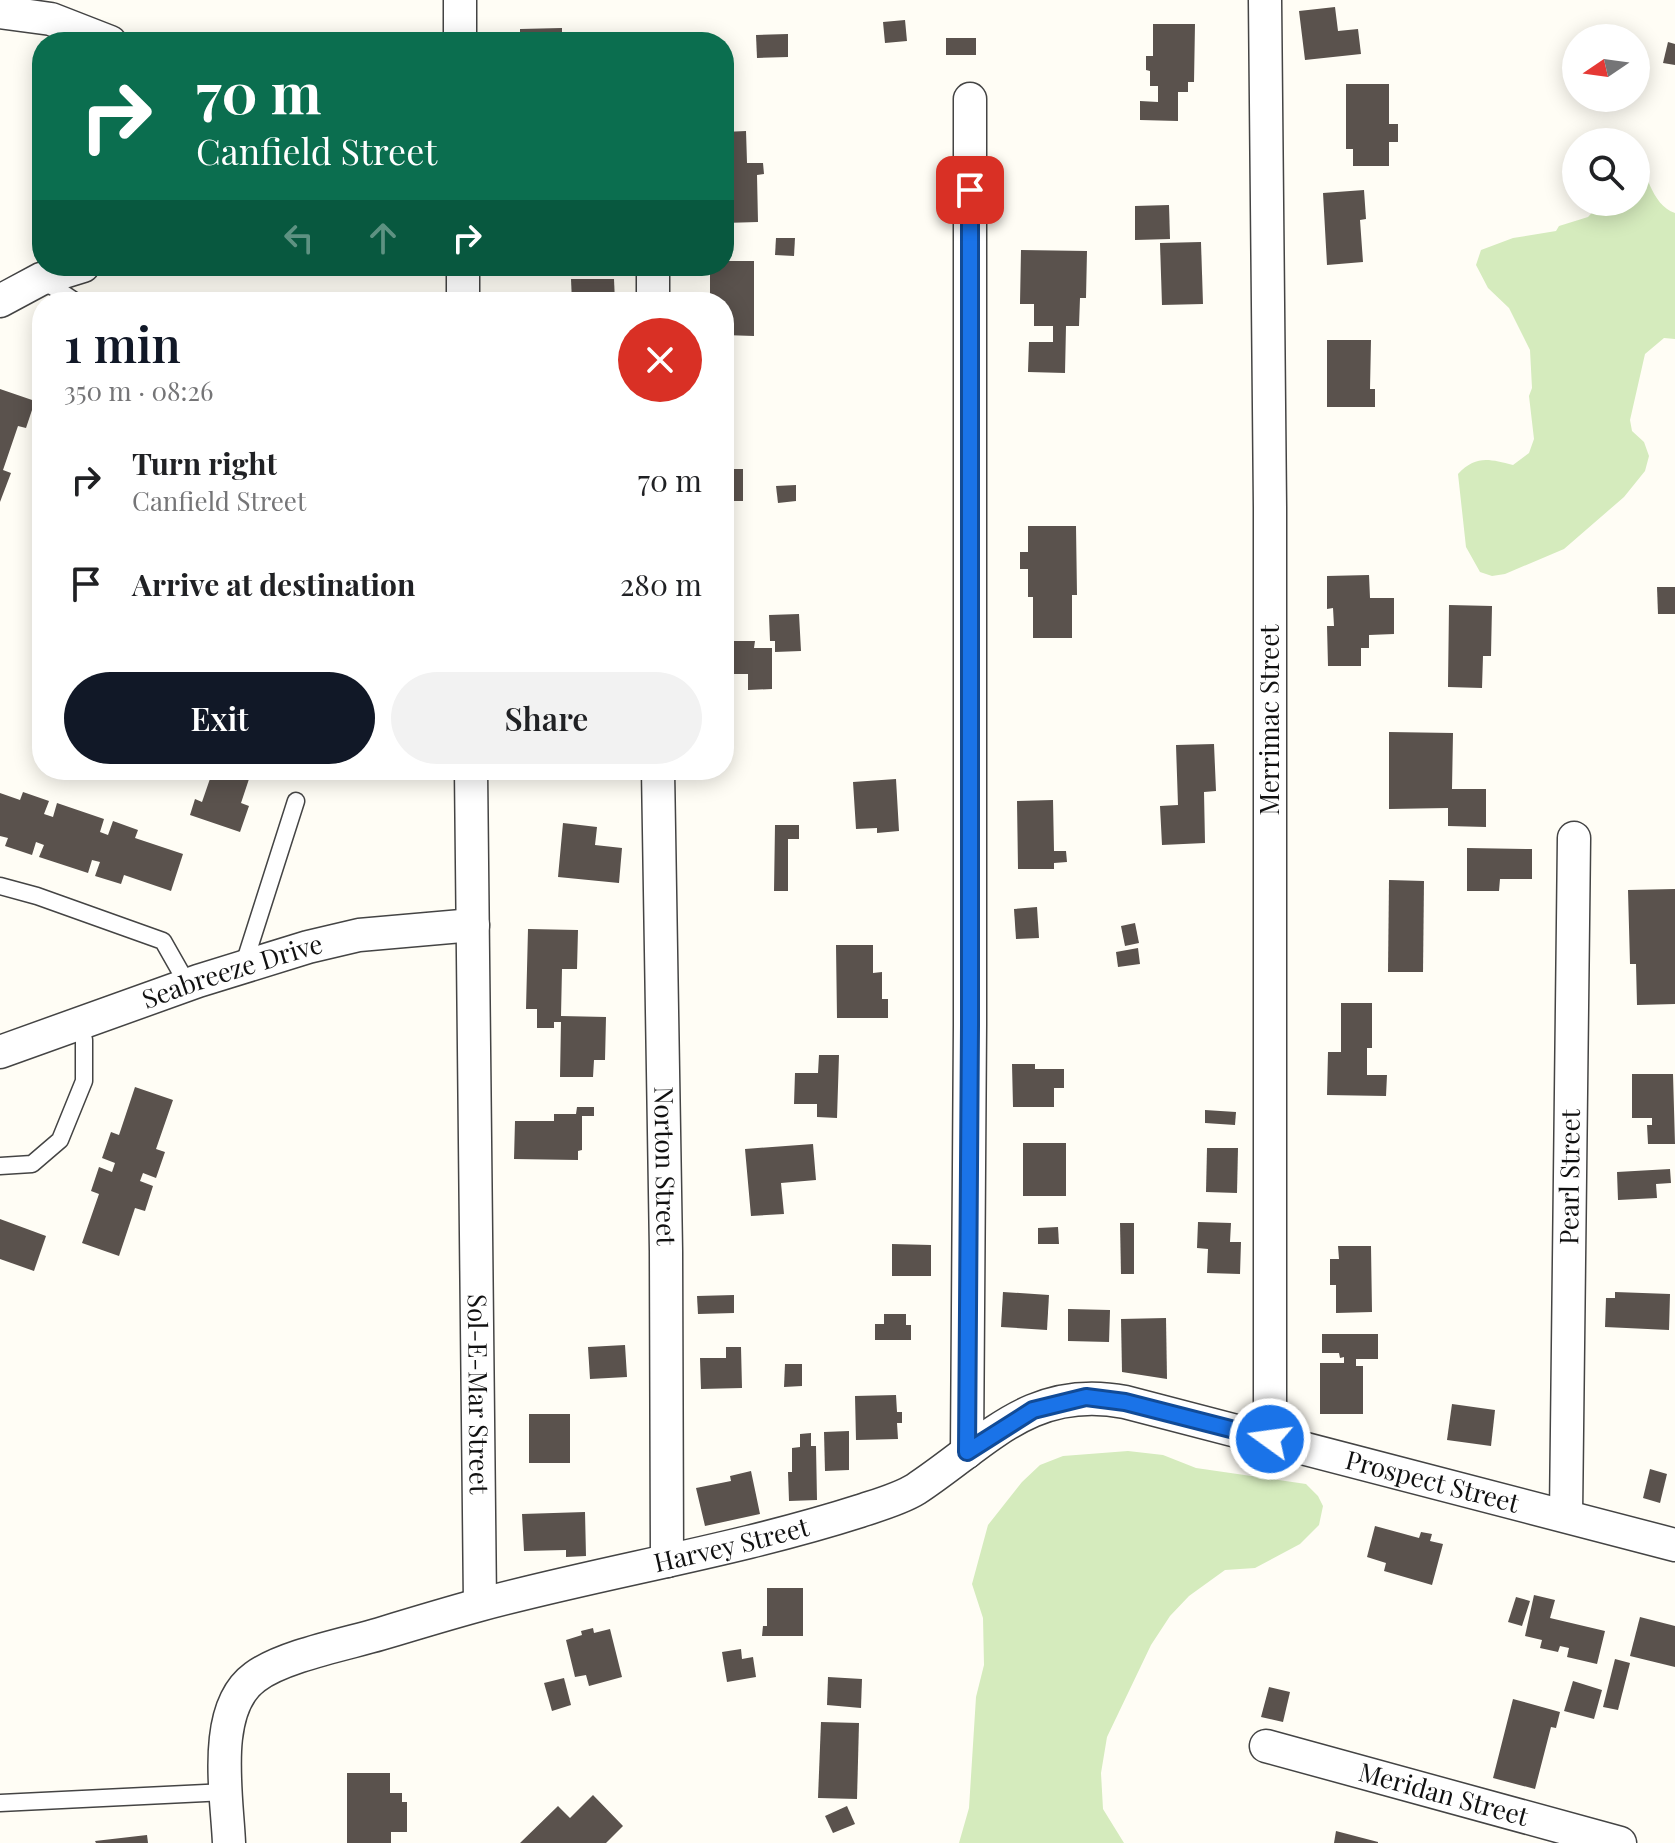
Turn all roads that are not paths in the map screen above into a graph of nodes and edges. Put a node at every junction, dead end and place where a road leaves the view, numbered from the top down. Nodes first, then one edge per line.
1 (460, 0) edge
2 (1265, 0) edge
3 (0, 12) edge
4 (84, 32) edge
5 (460, 32) edge
6 (970, 99) dead end
7 (51, 276) edge
8 (41, 279) junction
9 (61, 292) edge
10 (0, 301) edge
11 (471, 780) edge
12 (658, 780) edge
13 (296, 801) dead end
14 (1574, 838) dead end
15 (0, 886) edge
16 (473, 925) junction
17 (243, 967) junction
18 (188, 985) junction
19 (80, 1024) junction
20 (0, 1052) edge
21 (0, 1166) edge
22 (1270, 1439) junction
23 (967, 1452) junction
24 (1566, 1515) junction
25 (1675, 1545) edge
26 (667, 1561) junction
27 (480, 1604) junction
28 (1266, 1746) dead end
29 (226, 1792) junction
30 (0, 1803) edge
31 (229, 1843) edge
32 (1620, 1843) edge

1 - 5 street
2 - 22 street, Merrimac Street
3 - 4 street
6 - 23 street
7 - 8 street
8 - 9 lane
8 - 10 street
11 - 16 street, Sol-E-Mar Street
12 - 26 street, Norton Street
13 - 17 lane
14 - 24 street, Pearl Street
15 - 18 lane
16 - 17 street, Seabreeze Drive
16 - 27 street, Sol-E-Mar Street
17 - 18 street, Seabreeze Drive
18 - 19 street, Seabreeze Drive
19 - 20 street, Seabreeze Drive
19 - 21 lane
22 - 23 street, Prospect Street
22 - 24 street, Prospect Street
23 - 26 street, Harvey Street
24 - 25 street, Prospect Street
26 - 27 street, Harvey Street
27 - 29 street
28 - 32 street, Meridan Street
29 - 30 lane
29 - 31 street

